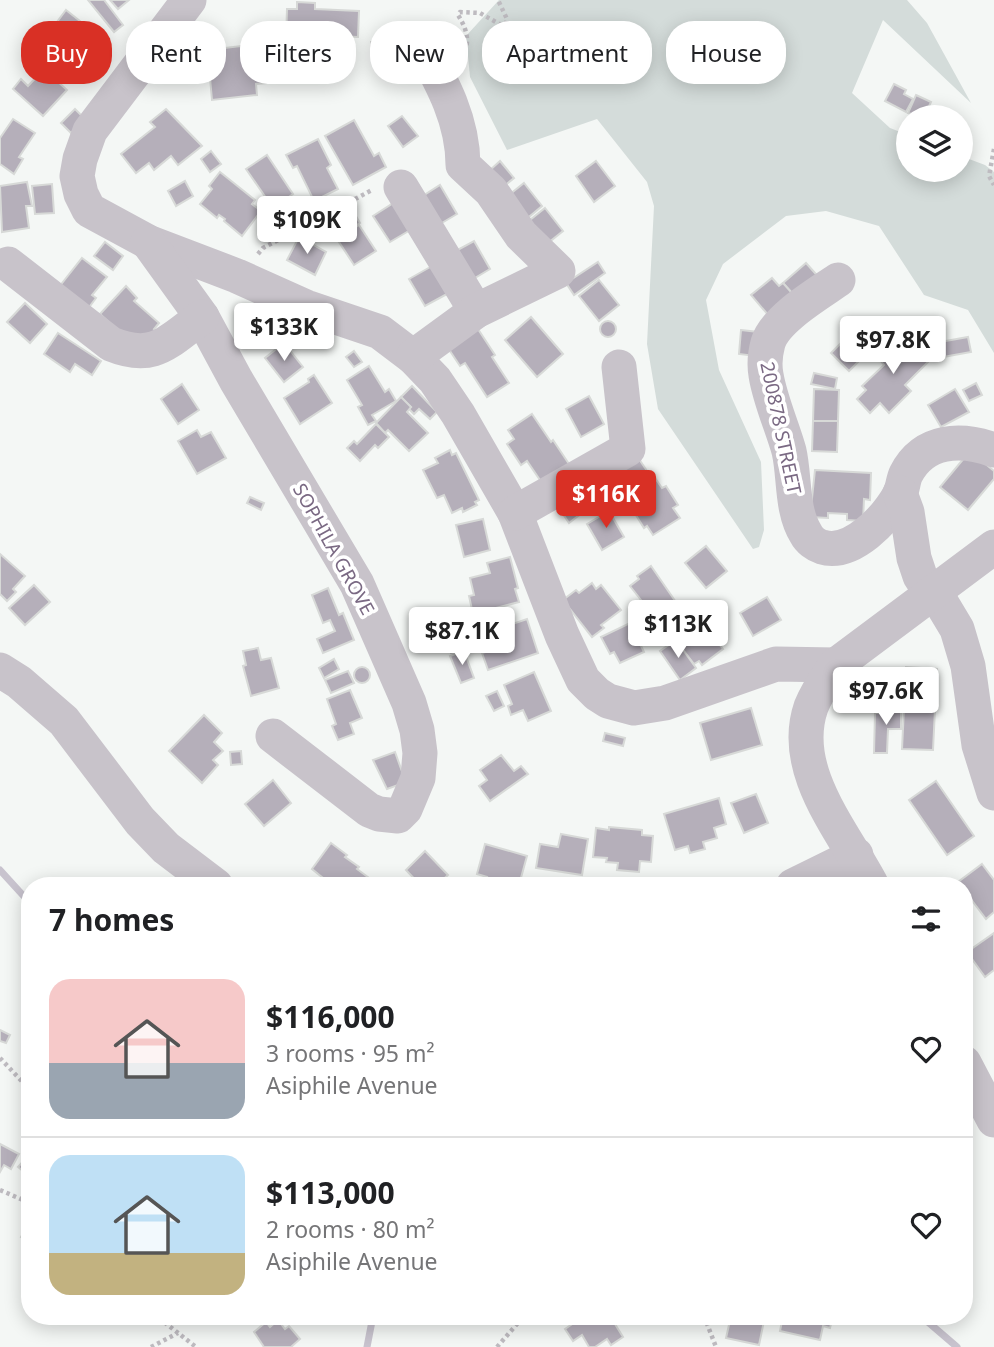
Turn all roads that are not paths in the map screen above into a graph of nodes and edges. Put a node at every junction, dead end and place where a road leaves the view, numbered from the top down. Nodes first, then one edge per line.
1 (189, 0) edge
2 (442, 84) edge
3 (401, 187) road end
4 (148, 242) junction
5 (8, 264) dead end
6 (838, 280) dead end
7 (476, 311) junction
8 (202, 317) junction
9 (414, 357) junction
10 (620, 368) dead end
11 (994, 450) edge
12 (900, 493) junction
13 (516, 513) junction
14 (994, 547) edge
15 (931, 593) junction
16 (836, 665) junction
17 (0, 670) edge
18 (273, 736) dead end
19 (994, 793) edge
20 (856, 855) junction
21 (204, 877) edge
22 (811, 877) edge
23 (867, 877) edge
24 (973, 1080) edge
25 (994, 1120) edge

1 - 4 street
2 - 7 street
3 - 7 street
4 - 8 street, SOPHILA GROVE
4 - 9 street
5 - 8 street
6 - 12 street, 200878 STREET
7 - 9 street
8 - 18 street, SOPHILA GROVE
9 - 13 street
10 - 13 street
11 - 12 street
12 - 15 street
13 - 16 street
14 - 15 street
15 - 16 street
15 - 19 street
16 - 20 street
17 - 21 street
20 - 22 street
20 - 23 street
24 - 25 street

